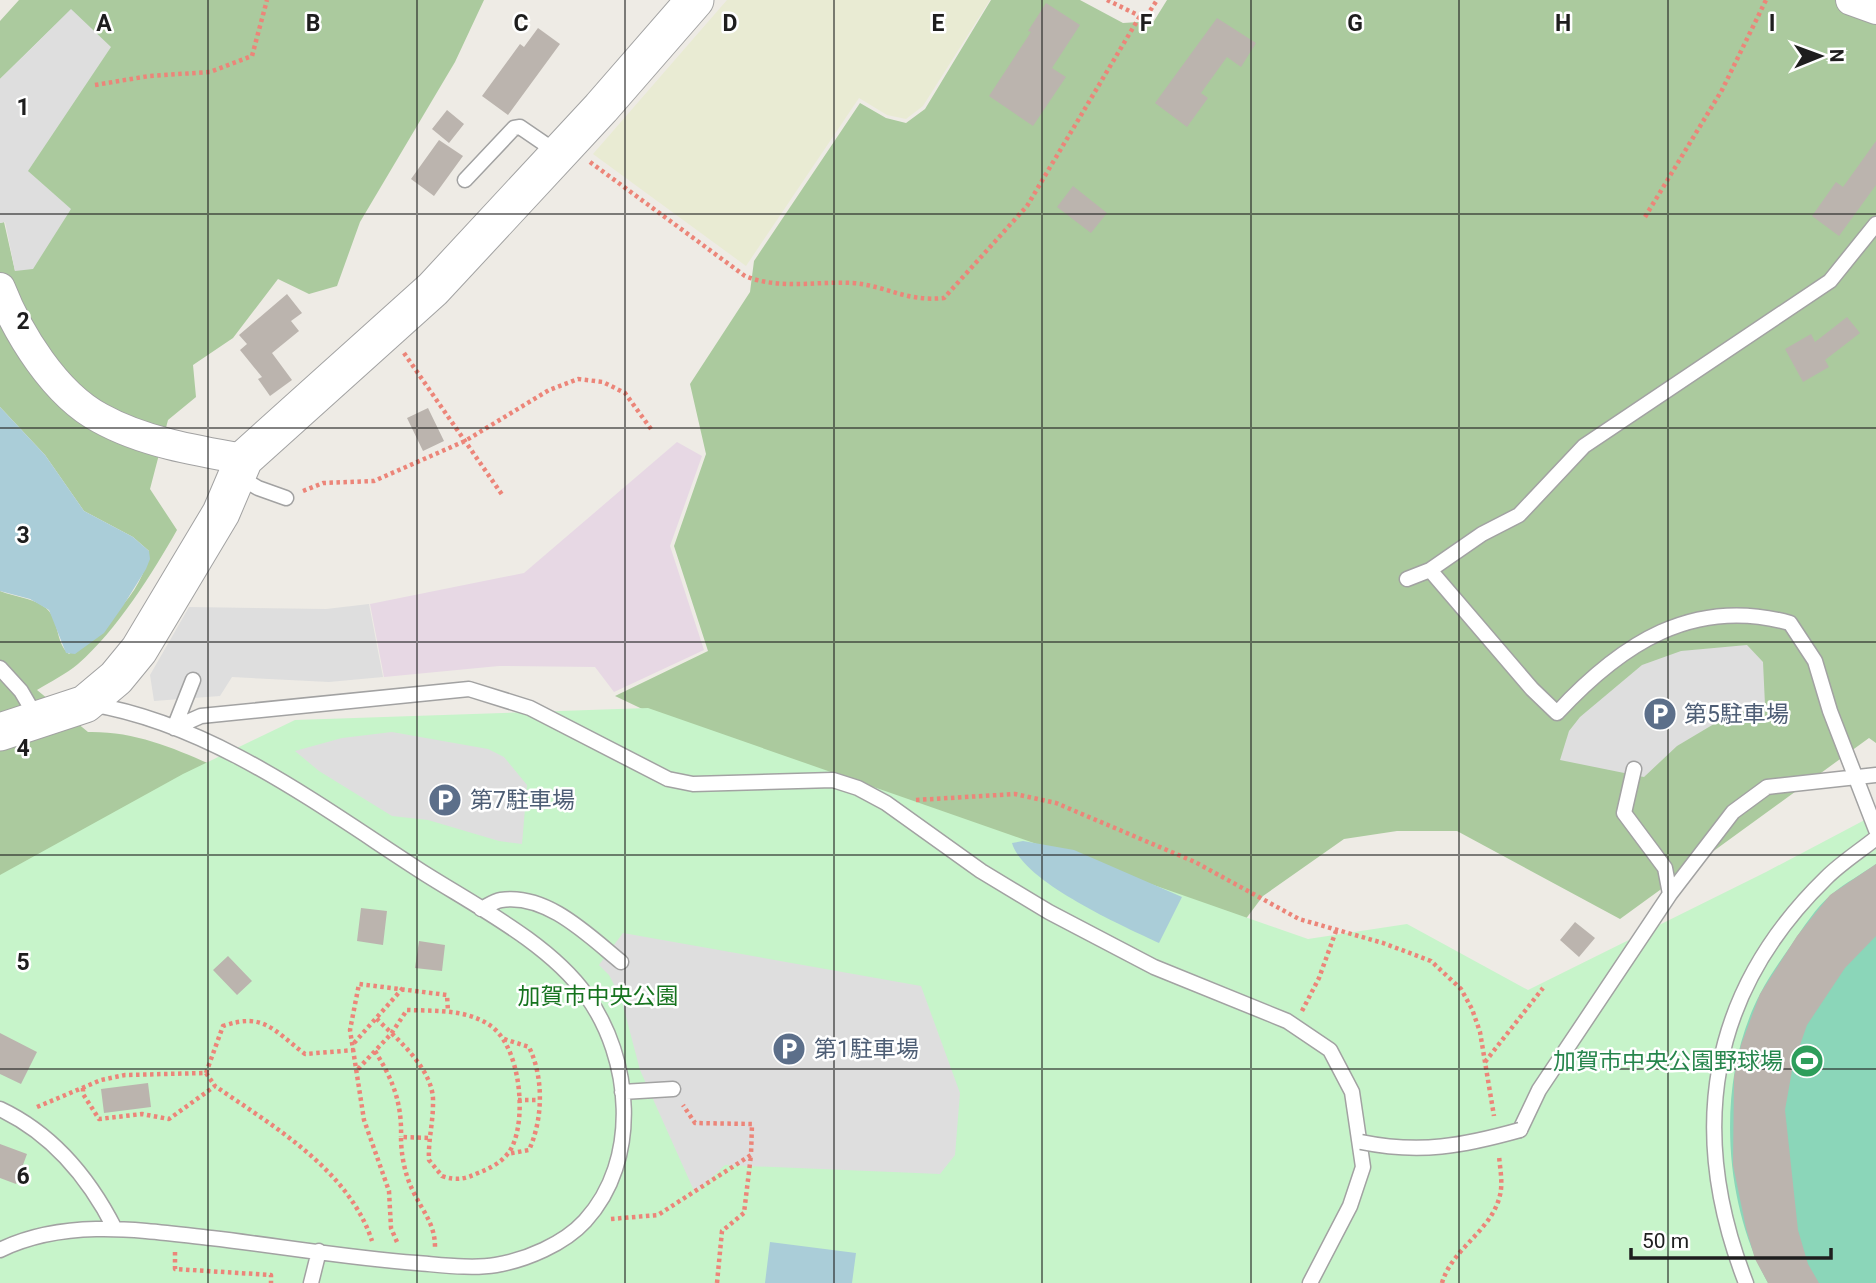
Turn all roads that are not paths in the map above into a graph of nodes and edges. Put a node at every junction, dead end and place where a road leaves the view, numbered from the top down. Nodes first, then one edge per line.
1 (695, 0) edge
2 (1851, 0) edge
3 (1876, 9) edge
4 (563, 150) junction
5 (465, 180) dead end
6 (1876, 224) edge
7 (0, 288) edge
8 (241, 468) junction
9 (286, 498) road end
10 (1430, 570) junction
11 (1407, 579) dead end
12 (0, 668) edge
13 (193, 680) dead end
14 (85, 704) junction
15 (38, 721) junction
16 (174, 728) junction
17 (0, 732) edge
18 (1634, 769) dead end
19 (1876, 775) edge
20 (1855, 777) junction
21 (1876, 830) edge
22 (1876, 838) edge
23 (1670, 894) junction
24 (481, 909) junction
25 (621, 962) dead end
26 (673, 1089) road end
27 (622, 1092) junction
28 (0, 1109) edge
29 (1361, 1142) junction
30 (115, 1229) junction
31 (0, 1250) edge
32 (319, 1251) junction
33 (311, 1283) edge
34 (1310, 1283) edge
35 (1746, 1283) edge

1 - 4 street
2 - 3 street
4 - 5 lane
4 - 8 street
6 - 10 lane
7 - 8 street
8 - 9 lane
8 - 14 street
10 - 11 lane
10 - 20 lane
12 - 15 lane
13 - 16 lane
14 - 15 street
14 - 16 lane
15 - 17 street
16 - 24 lane
16 - 29 lane
18 - 23 lane
19 - 20 lane
20 - 21 lane
20 - 23 lane
22 - 35 lane
23 - 29 lane, bridge
24 - 25 lane
24 - 27 lane
26 - 27 lane
27 - 32 lane
28 - 30 lane
29 - 34 lane
30 - 31 lane
30 - 32 lane
32 - 33 lane

